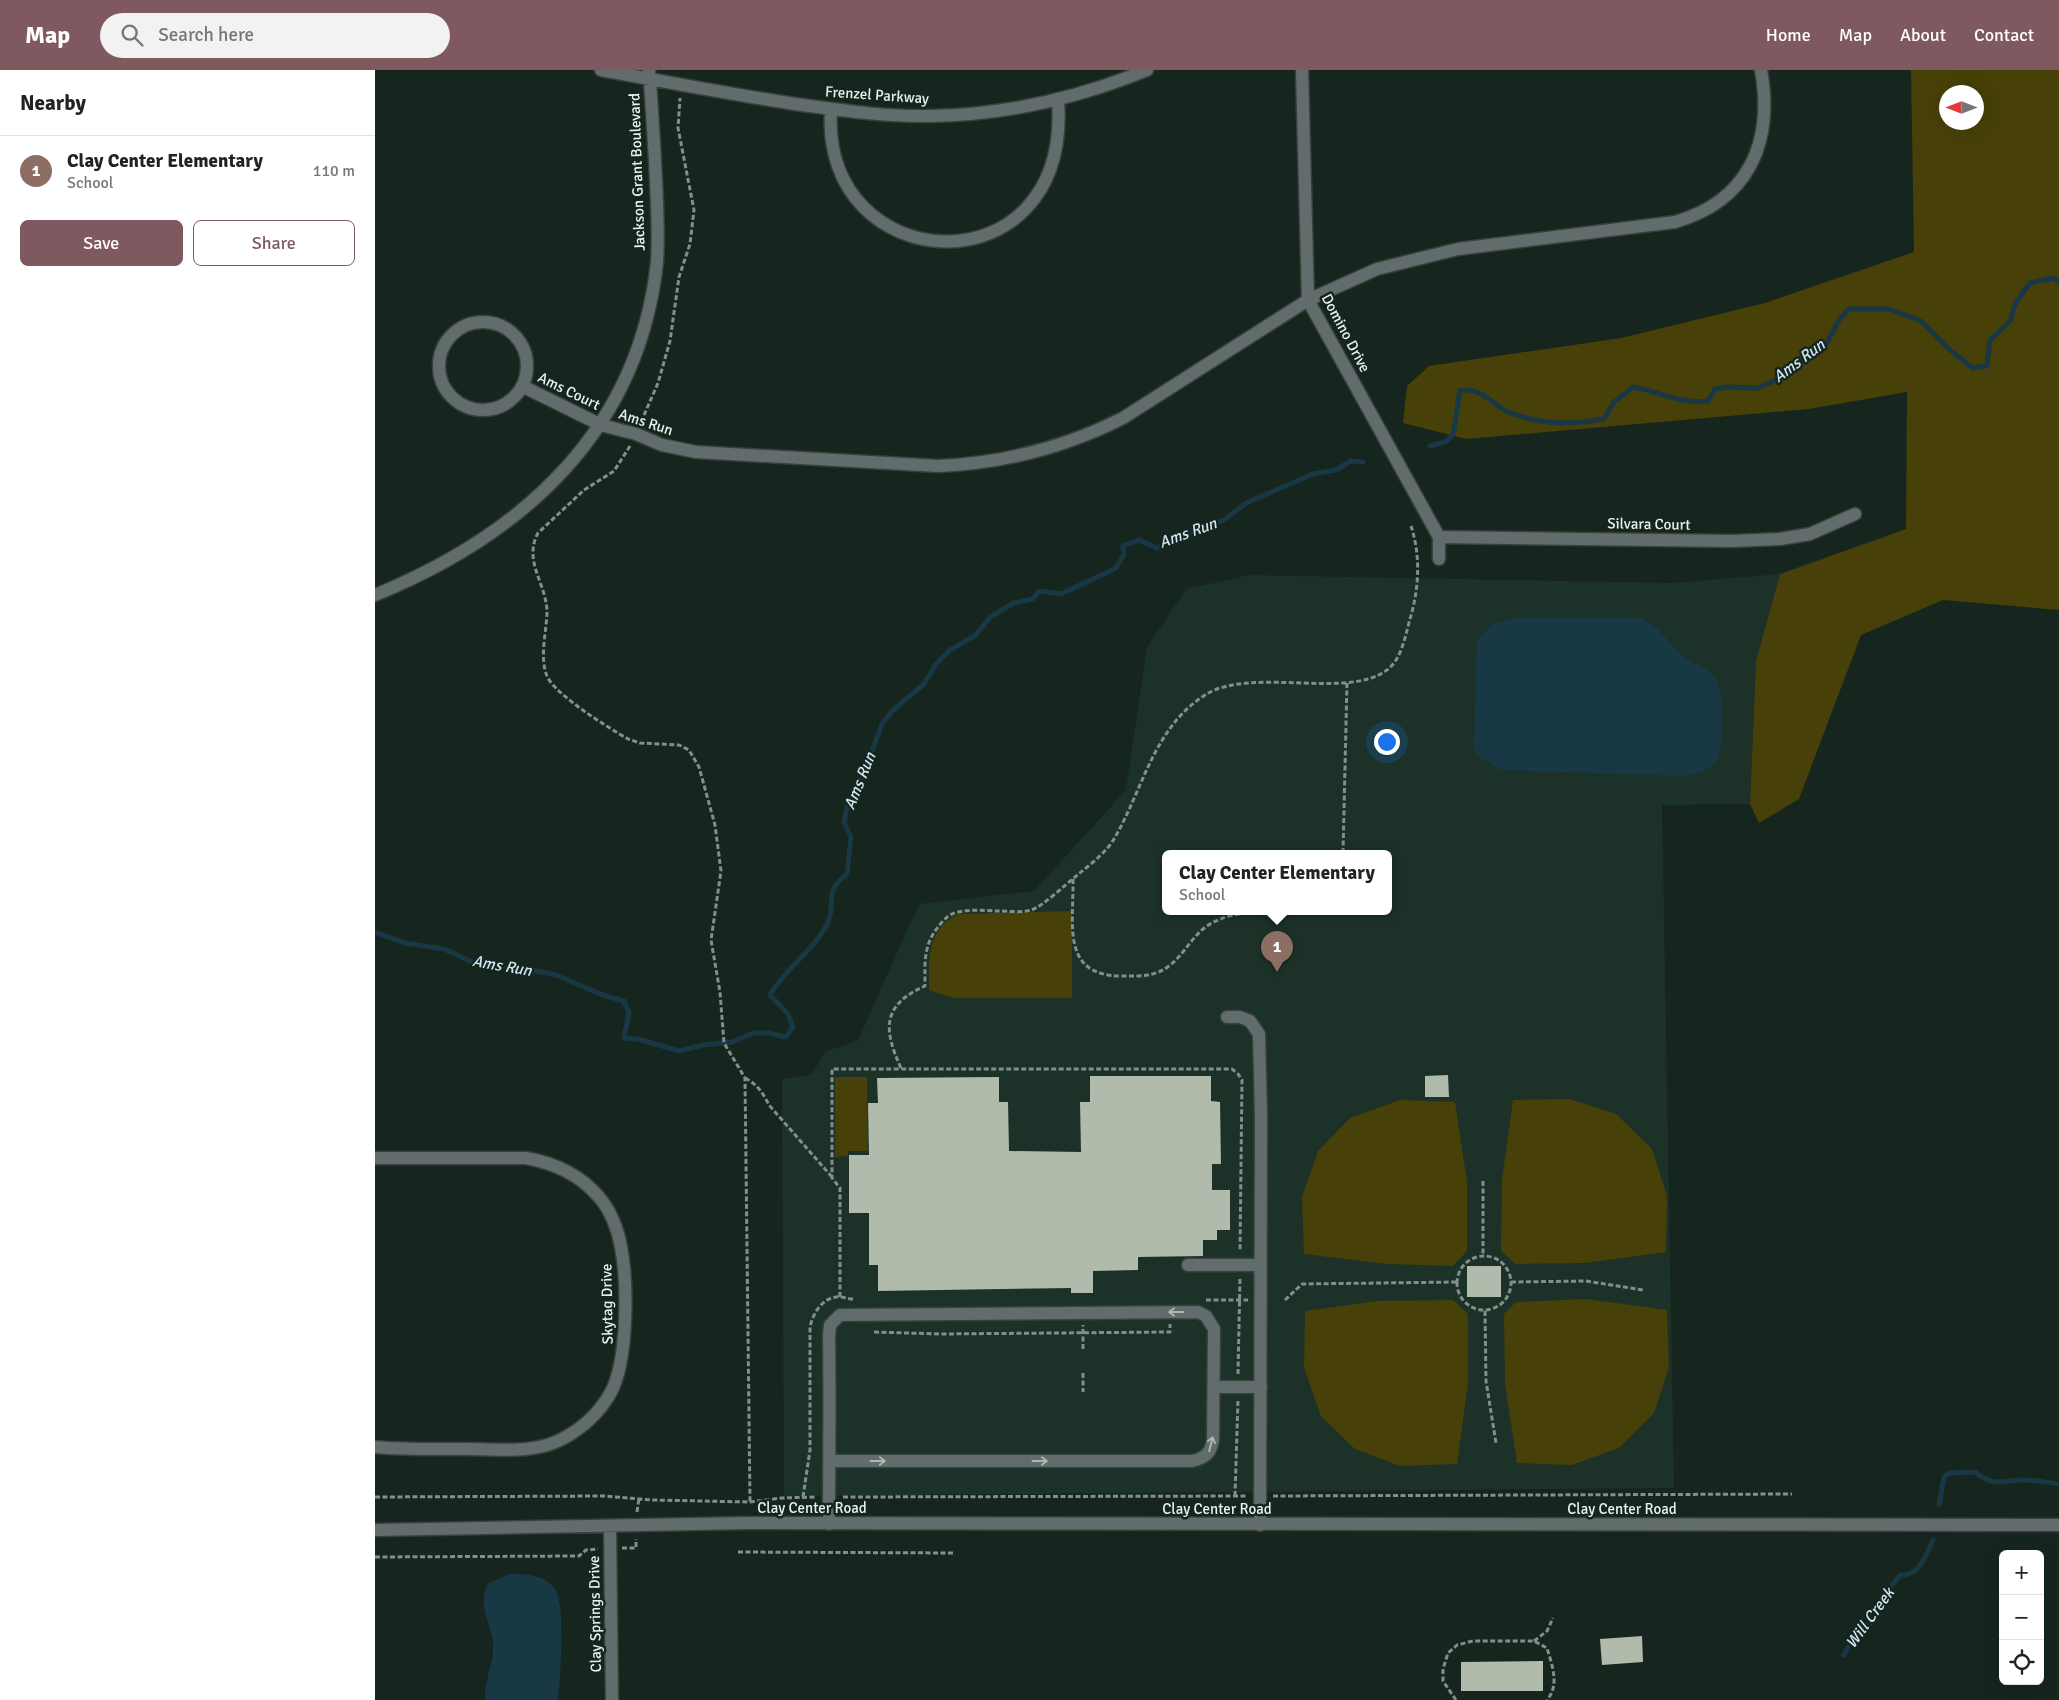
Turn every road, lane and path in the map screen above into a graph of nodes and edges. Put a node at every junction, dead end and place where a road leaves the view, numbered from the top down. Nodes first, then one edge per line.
1 (601, 70) edge
2 (1147, 70) edge
3 (1302, 70) edge
4 (1761, 70) edge
5 (650, 74) edge
6 (681, 85) junction
7 (1058, 101) junction
8 (831, 109) junction
9 (1308, 300) junction
10 (522, 386) junction
11 (601, 424) junction
12 (636, 434) junction
13 (1855, 514) dead end
14 (1411, 526) dead end
15 (1439, 537) junction
16 (1439, 559) dead end
17 (375, 595) edge
18 (1347, 682) junction
19 (1343, 850) edge
20 (1073, 879) junction
21 (1230, 915) edge
22 (1227, 1017) dead end
23 (901, 1068) junction
24 (745, 1078) junction
25 (375, 1158) edge
26 (832, 1178) junction
27 (1483, 1181) dead end
28 (1240, 1250) dead end
29 (1483, 1255) junction
30 (1188, 1265) dead end
31 (1261, 1265) junction
32 (1240, 1278) dead end
33 (1456, 1282) junction
34 (1511, 1282) junction
35 (1643, 1290) dead end
36 (840, 1297) junction
37 (857, 1299) dead end
38 (1205, 1300) dead end
39 (1240, 1300) junction
40 (1249, 1300) dead end
41 (1285, 1300) dead end
42 (1485, 1310) junction
43 (1170, 1312) junction
44 (1083, 1325) dead end
45 (873, 1332) dead end
46 (1083, 1332) junction
47 (1083, 1349) dead end
48 (1083, 1373) dead end
49 (1238, 1377) dead end
50 (1214, 1387) junction
51 (1261, 1387) junction
52 (1083, 1392) dead end
53 (1238, 1398) dead end
54 (1496, 1443) dead end
55 (375, 1447) edge
56 (829, 1461) junction
57 (1792, 1494) dead end
58 (1235, 1496) junction
59 (1246, 1496) dead end
60 (1274, 1496) dead end
61 (803, 1497) junction
62 (829, 1497) junction
63 (375, 1498) edge
64 (639, 1498) junction
65 (750, 1502) junction
66 (637, 1514) dead end
67 (829, 1524) junction
68 (2059, 1524) edge
69 (1260, 1525) junction
70 (610, 1527) junction
71 (375, 1530) edge
72 (610, 1548) junction
73 (738, 1552) dead end
74 (954, 1553) dead end
75 (375, 1557) edge
76 (1553, 1618) dead end
77 (1535, 1641) junction
78 (612, 1700) edge
79 (1456, 1700) edge
80 (1547, 1700) edge

1 - 5 street, Frenzel Parkway
2 - 7 street, Frenzel Parkway
3 - 9 street, Domino Drive
4 - 9 street, Ams Run
5 - 6 street, Frenzel Parkway
5 - 11 street, Jackson Grant Boulevard
6 - 8 street, Frenzel Parkway
6 - 12 path
7 - 8 street, Frenzel Parkway
7 - 8 street
9 - 12 street, Ams Run
9 - 15 street, Domino Drive
10 - 10 street, Ams Court
10 - 11 street, Ams Court
11 - 12 street, Ams Run
11 - 17 street, Jackson Grant Boulevard
12 - 24 path
13 - 15 street, Silvara Court
14 - 18 path
15 - 16 street, Domino Drive
18 - 19 path
18 - 20 path
20 - 21 path
20 - 23 path
22 - 31 street
23 - 26 path
23 - 28 path
24 - 26 path
24 - 65 path
25 - 55 street, Skytag Drive
26 - 36 path
27 - 29 path
29 - 33 path
29 - 34 path
30 - 31 street
31 - 51 street
32 - 39 path
33 - 41 path
33 - 42 path
34 - 35 path
34 - 42 path
36 - 37 path
36 - 61 path
38 - 39 path
39 - 40 path
39 - 49 path
42 - 54 path
43 - 46 path
50 -> 43 street
43 - 56 street
44 - 46 path
45 - 46 path
46 - 47 path
48 - 52 path
50 - 51 street
56 -> 50 street
51 - 69 street
53 - 58 path
56 - 62 street
57 - 60 path
58 - 59 path
58 - 62 path
61 - 62 path
61 - 65 path
62 - 67 street
63 - 64 path
64 - 65 path
64 - 66 path
67 - 69 street, Clay Center Road
67 - 70 street, Clay Center Road
68 - 69 street, Clay Center Road
70 - 71 street, Clay Center Road
70 - 72 street, Clay Springs Drive
72 - 75 path
72 - 78 street, Clay Springs Drive
73 - 74 path
76 - 77 path
77 - 79 path
77 - 80 path

